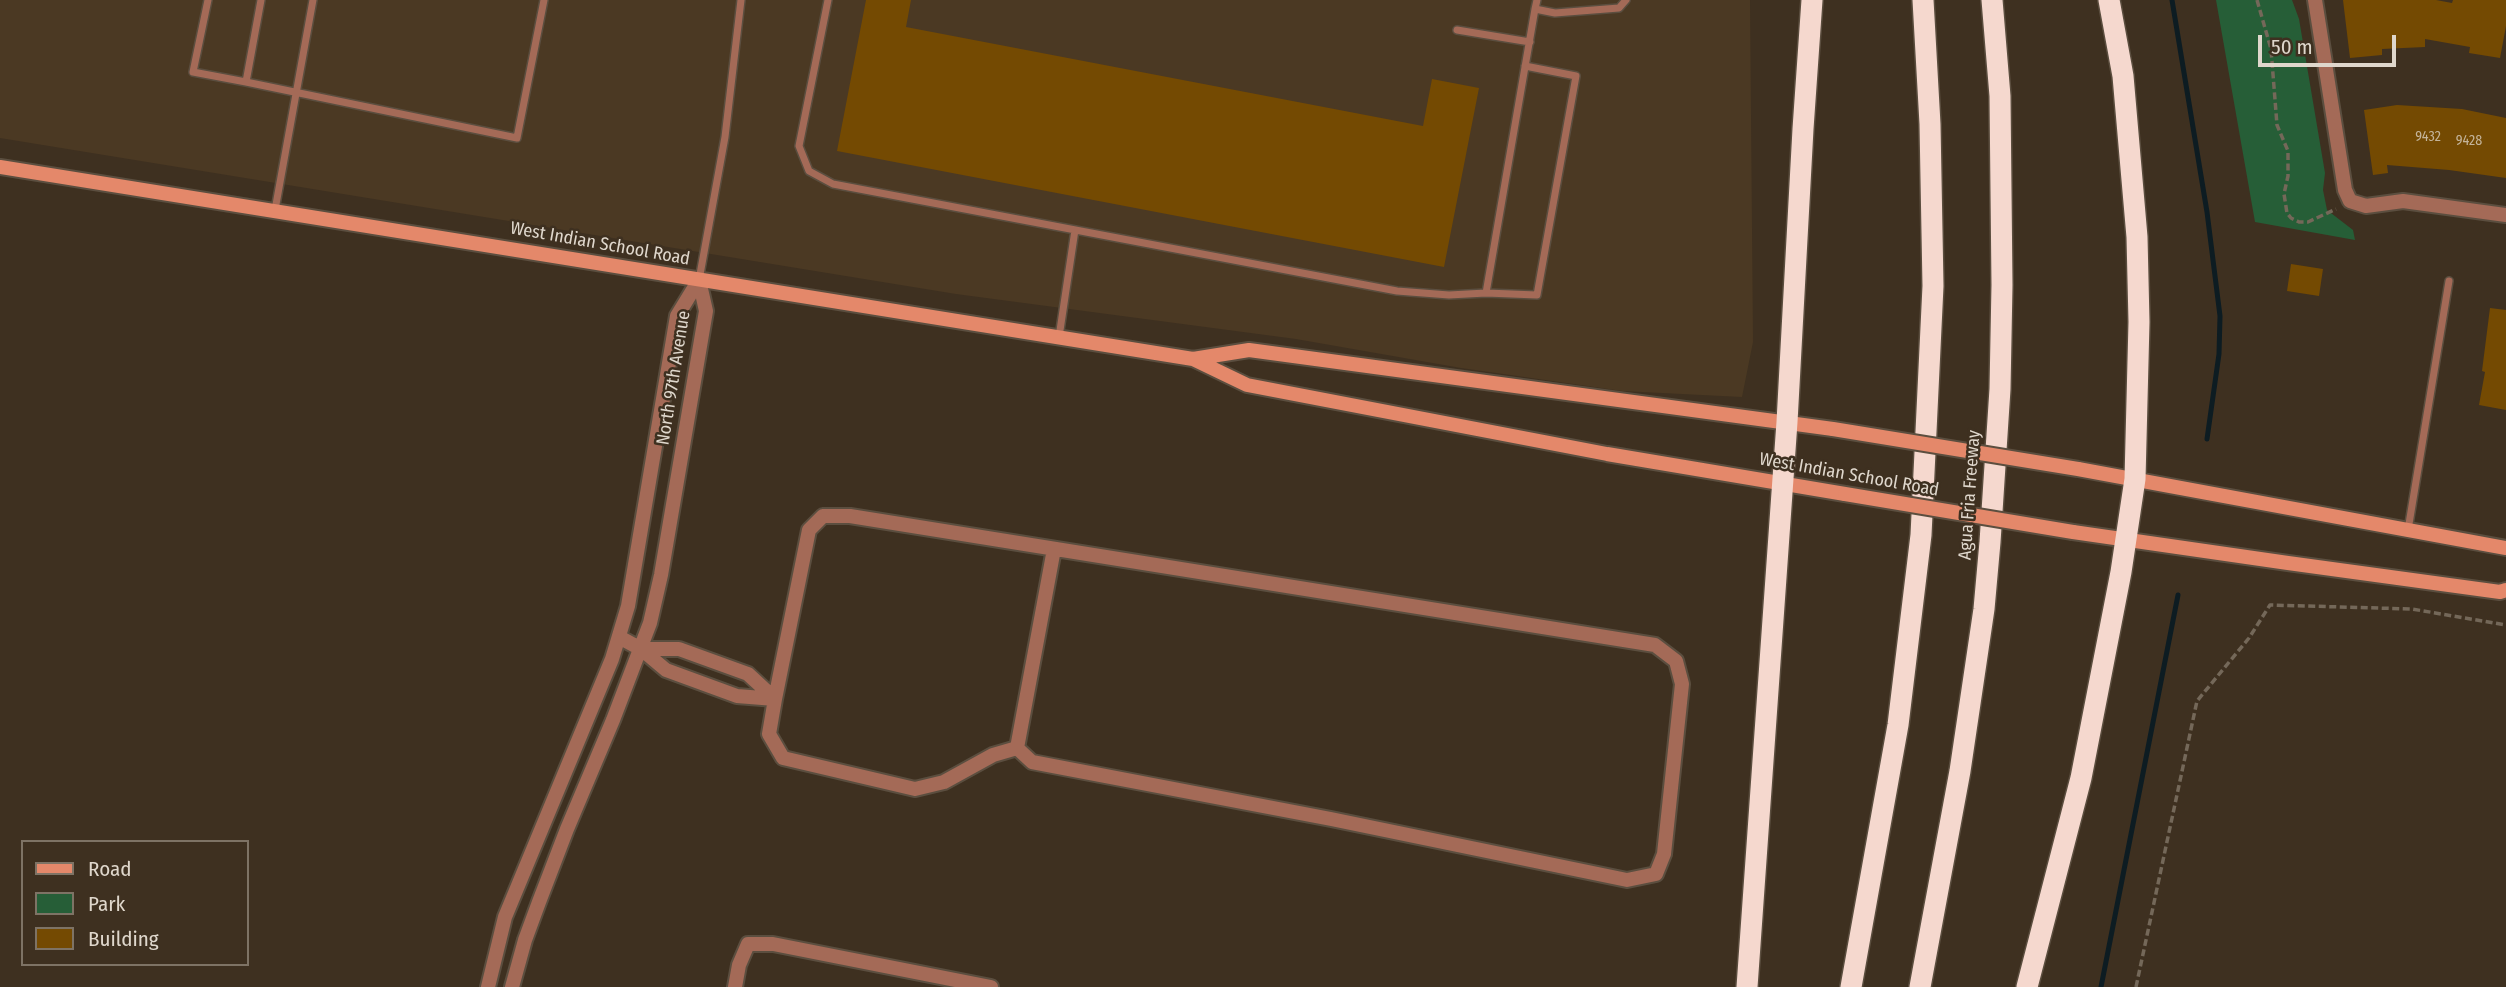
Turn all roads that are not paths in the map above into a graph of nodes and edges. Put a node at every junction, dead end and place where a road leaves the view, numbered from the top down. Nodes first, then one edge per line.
1 (208, 0) edge
2 (261, 0) edge
3 (313, 0) edge
4 (544, 0) edge
5 (741, 0) edge
6 (828, 0) edge
7 (1537, 0) edge
8 (1626, 0) edge
9 (1812, 0) edge
10 (1923, 0) edge
11 (1992, 0) edge
12 (2109, 0) edge
13 (2315, 0) edge
14 (1535, 9) junction
15 (1457, 30) dead end
16 (1530, 42) junction
17 (1525, 66) junction
18 (246, 82) junction
19 (296, 93) junction
20 (0, 167) edge
21 (275, 210) junction
22 (2506, 215) edge
23 (1075, 230) junction
24 (699, 280) junction
25 (2449, 281) dead end
26 (1486, 293) junction
27 (1059, 337) junction
28 (1193, 359) junction
29 (1787, 422) junction
30 (2135, 479) junction
31 (1783, 483) junction
32 (2408, 530) junction
33 (2126, 542) junction
34 (2506, 548) edge
35 (1054, 549) junction
36 (2506, 590) edge
37 (619, 637) junction
38 (641, 649) junction
39 (775, 699) junction
40 (1017, 748) junction
41 (489, 987) edge
42 (512, 987) edge
43 (735, 987) edge
44 (991, 987) edge
45 (1747, 987) edge
46 (1851, 987) edge
47 (1920, 987) edge
48 (2027, 987) edge

1 - 18 lane
2 - 18 lane
3 - 19 lane
4 - 19 lane
5 - 24 lane
6 - 23 lane
7 - 14 lane
8 - 14 lane
9 - 29 highway
10 - 46 highway
11 - 47 highway, Agua Fria Freeway
12 - 30 highway
13 - 22 street
14 - 16 lane
15 - 16 lane
16 - 17 lane
17 - 26 lane
17 - 26 lane
18 - 19 lane
19 - 21 lane
20 - 21 main road, West Indian School Road
21 - 24 main road, West Indian School Road
23 - 26 lane
23 - 27 lane
24 - 27 main road, West Indian School Road
24 - 37 street, North 97th Avenue
24 - 38 street, North 97th Avenue
25 - 32 lane
27 - 28 main road, West Indian School Road
28 - 29 main road, West Indian School Road
28 - 31 main road, West Indian School Road
29 - 30 main road, West Indian School Road, bridge
29 - 31 highway
30 - 32 main road, West Indian School Road
30 - 33 highway
31 - 33 main road, West Indian School Road, bridge
31 - 45 highway
32 - 34 main road, West Indian School Road
33 - 36 main road, West Indian School Road
33 - 48 highway
35 - 39 street
35 - 40 street
35 - 40 street
37 - 38 street
37 - 41 street, North 97th Avenue
38 - 39 street
38 - 39 street
38 - 42 street, North 97th Avenue
39 - 40 street
43 - 44 street

